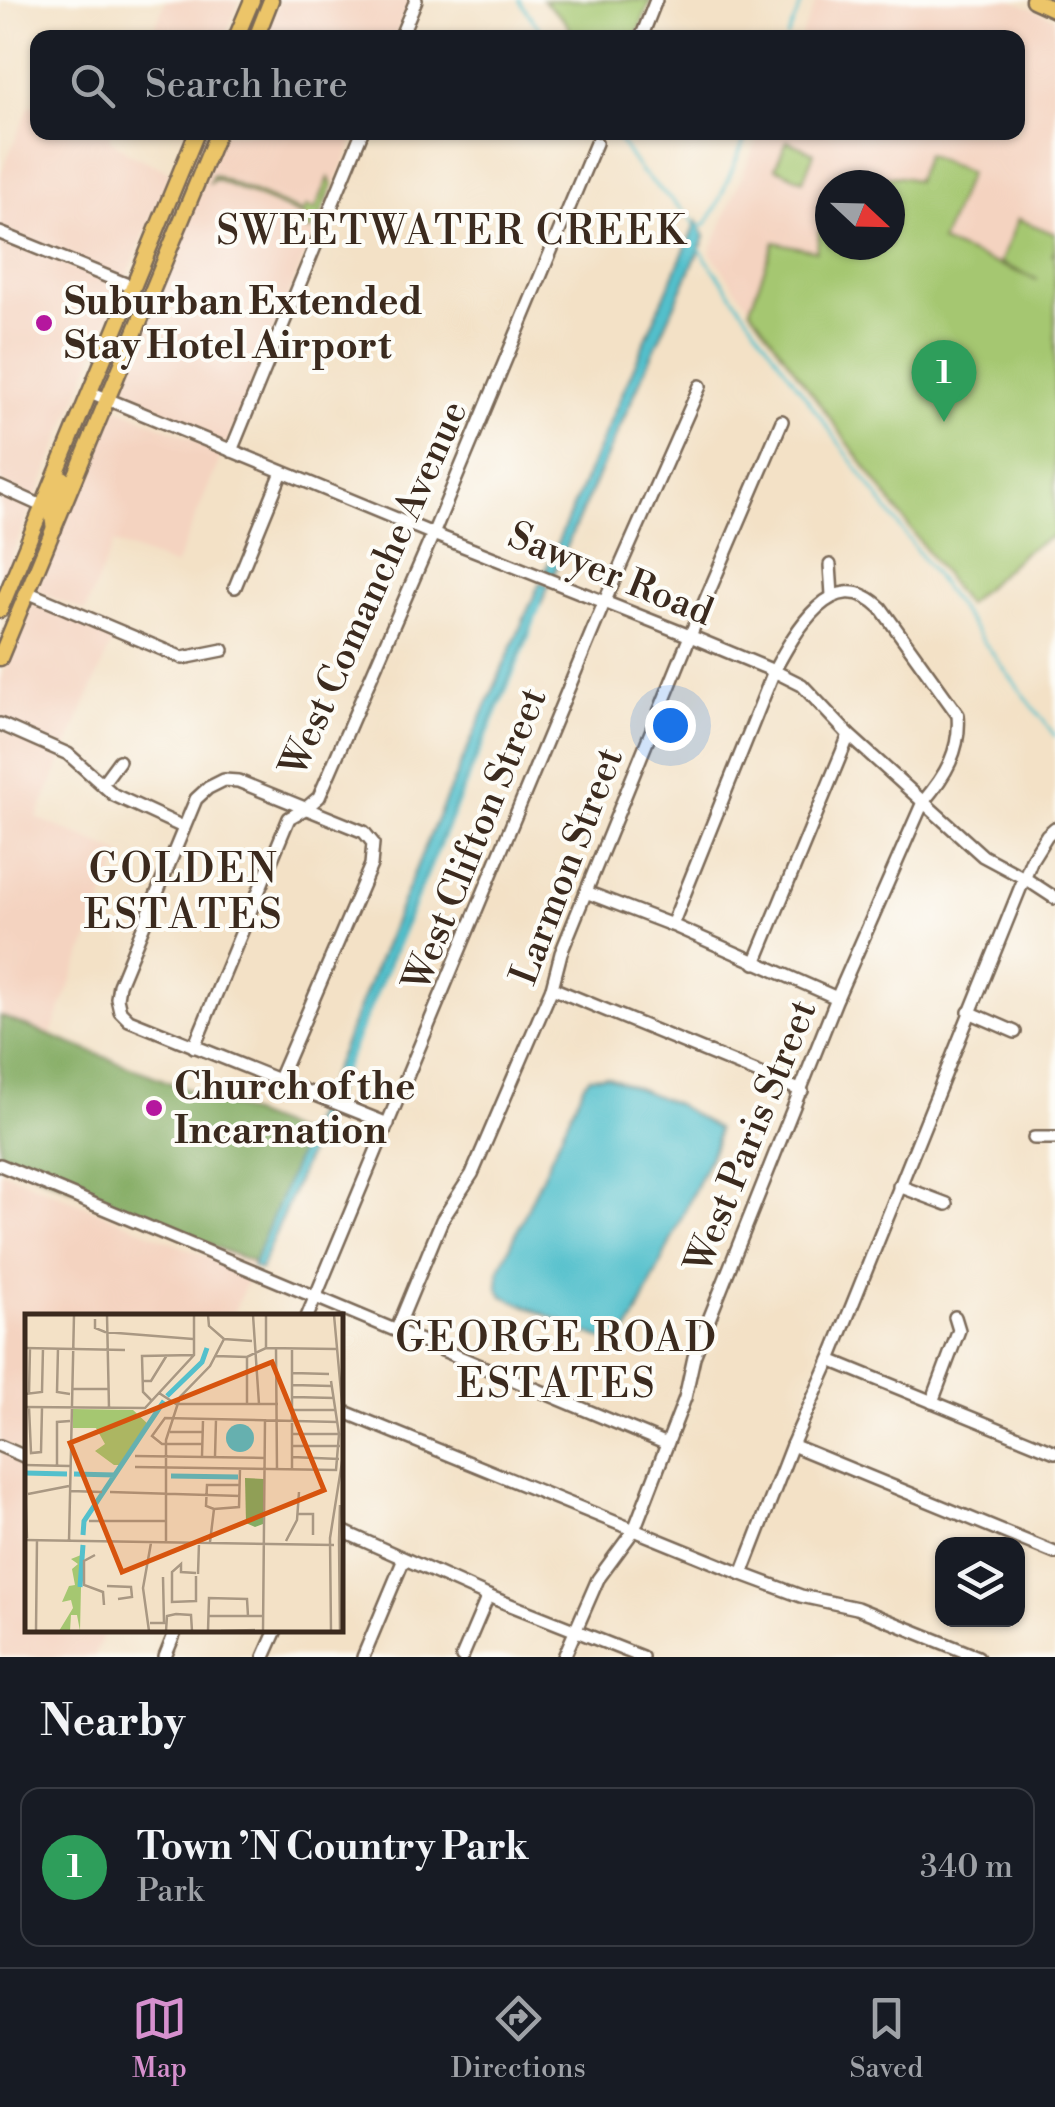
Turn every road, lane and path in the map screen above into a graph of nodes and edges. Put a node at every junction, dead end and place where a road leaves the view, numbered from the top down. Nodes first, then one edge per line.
1 (252, 0) edge
2 (260, 0) edge
3 (271, 0) edge
4 (416, 0) edge
5 (656, 0) edge
6 (243, 30) edge
7 (259, 30) edge
8 (403, 30) edge
9 (644, 30) edge
10 (194, 140) edge
11 (203, 140) edge
12 (215, 140) edge
13 (359, 140) edge
14 (596, 144) dead end
15 (197, 184) junction
16 (174, 187) junction
17 (0, 233) edge
18 (133, 287) junction
19 (153, 293) junction
20 (700, 386) dead end
21 (90, 392) junction
22 (109, 400) junction
23 (782, 420) dead end
24 (68, 444) junction
25 (231, 451) junction
26 (282, 472) junction
27 (0, 487) edge
28 (42, 506) junction
29 (54, 531) junction
30 (434, 534) junction
31 (830, 565) dead end
32 (235, 587) dead end
33 (28, 592) junction
34 (832, 595) junction
35 (604, 603) junction
36 (0, 610) edge
37 (16, 621) junction
38 (690, 636) junction
39 (223, 650) dead end
40 (0, 658) edge
41 (774, 671) junction
42 (0, 724) edge
43 (850, 734) junction
44 (119, 761) dead end
45 (102, 784) junction
46 (923, 802) junction
47 (304, 809) junction
48 (183, 827) junction
49 (1055, 828) edge
50 (1026, 879) junction
51 (586, 892) junction
52 (1055, 898) edge
53 (672, 925) junction
54 (755, 963) junction
55 (552, 988) junction
56 (837, 998) junction
57 (969, 1012) junction
58 (1015, 1032) dead end
59 (194, 1047) junction
60 (279, 1079) junction
61 (802, 1091) junction
62 (388, 1124) junction
63 (1034, 1138) dead end
64 (1055, 1138) edge
65 (0, 1165) edge
66 (899, 1186) junction
67 (946, 1204) dead end
68 (316, 1296) junction
69 (307, 1314) edge
70 (955, 1316) dead end
71 (397, 1329) junction
72 (830, 1360) junction
73 (932, 1402) junction
74 (342, 1411) edge
75 (667, 1444) junction
76 (0, 1446) edge
77 (792, 1446) junction
78 (1055, 1452) edge
79 (25, 1457) edge
80 (634, 1530) junction
81 (342, 1531) edge
82 (1055, 1552) edge
83 (404, 1559) junction
84 (742, 1574) junction
85 (488, 1596) junction
86 (576, 1630) junction
87 (175, 1632) edge
88 (275, 1632) edge
89 (165, 1657) edge
90 (264, 1657) edge
91 (363, 1657) edge
92 (462, 1657) edge
93 (564, 1657) edge
94 (642, 1657) edge
95 (978, 1657) edge

1 - 6 main road
2 - 7 main road
3 - 7 main road
4 - 8 street
5 - 9 street
10 - 16 main road
11 - 15 main road
12 - 15 main road
13 - 25 street
14 - 30 street, West Comanche Avenue
15 - 19 main road
16 - 18 main road
16 - 19 main road
17 - 18 street
18 - 21 main road
19 - 22 main road
20 - 35 street, West Clifton Street
21 - 22 street, Sawyer Road
21 - 24 main road
22 - 25 street, Sawyer Road
22 - 29 main road
23 - 38 street, Larmon Street
24 - 28 main road
24 - 29 main road
25 - 26 street, Sawyer Road
26 - 30 street, Sawyer Road
26 - 32 street
27 - 28 street
28 - 36 main road
28 - 37 main road
29 - 33 main road
30 - 35 street, Sawyer Road
30 - 47 street, West Comanche Avenue
31 - 34 street
33 - 37 main road
33 - 39 street
34 - 41 street
34 - 46 street, West Paris Street
35 - 38 street, Sawyer Road
35 - 62 street, West Clifton Street
37 - 40 main road
38 - 41 street, Sawyer Road
38 - 51 street, Larmon Street
41 - 43 street, Sawyer Road
41 - 53 street
42 - 45 street
43 - 46 street, Sawyer Road
43 - 54 street
44 - 45 street
45 - 48 street
46 - 50 street, Sawyer Road
46 - 56 street, West Paris Street
47 - 48 street
47 - 59 street, West Comanche Avenue
47 - 60 street
48 - 59 street
49 - 50 street
50 - 52 street, Sawyer Road
50 - 57 street
51 - 53 street
51 - 55 street, Larmon Street
53 - 54 street
54 - 56 street
55 - 61 street
55 - 71 street, Larmon Street
56 - 61 street, West Paris Street
57 - 58 street
57 - 66 street
59 - 60 street
60 - 62 street
61 - 75 street, West Paris Street
62 - 68 street, West Clifton Street
63 - 64 street
65 - 68 street
66 - 67 street
66 - 72 street
68 - 69 street, West Clifton Street
68 - 71 street
70 - 73 street
71 - 75 street
72 - 73 street
72 - 77 street
73 - 78 street
74 - 80 street
75 - 80 street, West Paris Street
76 - 79 street
77 - 82 street
77 - 84 street
80 - 84 street
80 - 86 street, West Paris Street
81 - 83 street
83 - 85 street
83 - 91 street
84 - 95 street
85 - 86 street
85 - 92 street
86 - 93 street, West Paris Street
86 - 94 street
87 - 89 street
88 - 90 street

